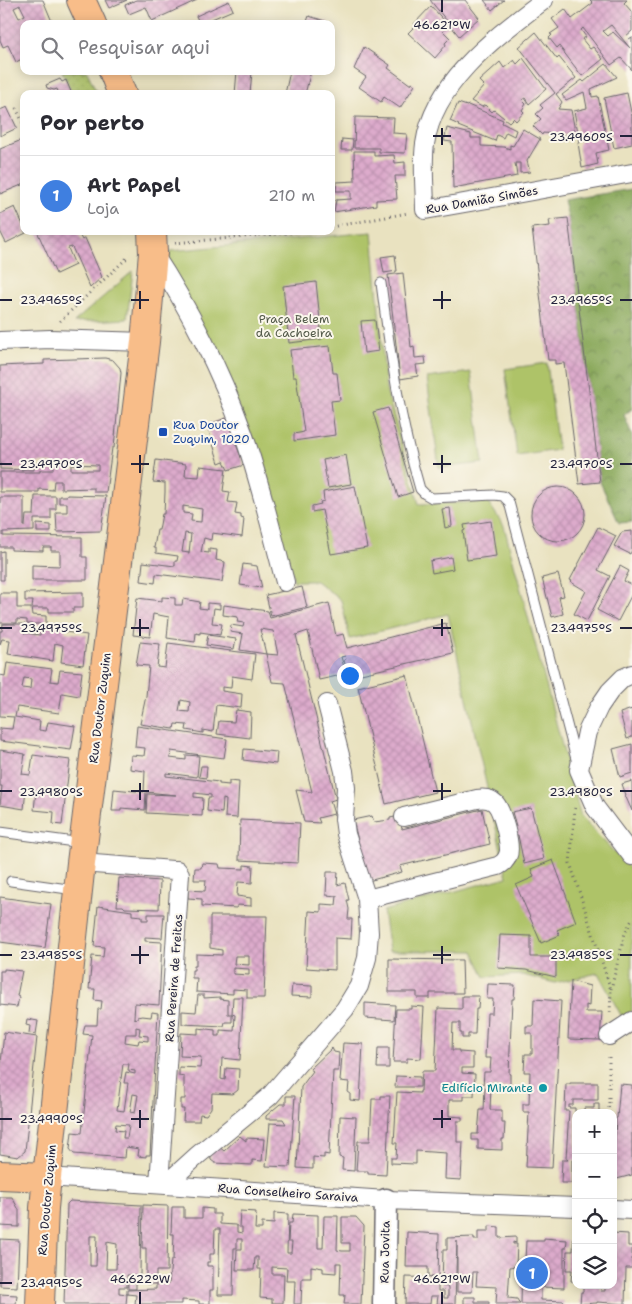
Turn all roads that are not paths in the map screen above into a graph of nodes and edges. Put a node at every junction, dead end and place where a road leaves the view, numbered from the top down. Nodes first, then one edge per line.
1 (81, 0) edge
2 (544, 0) edge
3 (90, 20) edge
4 (115, 75) edge
5 (120, 90) edge
6 (632, 173) edge
7 (153, 243) edge
8 (382, 283) dead end
9 (0, 341) edge
10 (145, 342) junction
11 (285, 582) dead end
12 (632, 674) edge
13 (327, 704) dead end
14 (579, 770) junction
15 (404, 816) dead end
16 (0, 832) edge
17 (82, 853) junction
18 (632, 856) edge
19 (10, 881) dead end
20 (78, 890) junction
21 (367, 899) junction
22 (632, 1021) edge
23 (609, 1036) road end
24 (0, 1175) edge
25 (47, 1178) junction
26 (162, 1185) junction
27 (386, 1200) junction
28 (572, 1207) edge
29 (617, 1209) edge
30 (632, 1210) edge
31 (40, 1304) edge
32 (384, 1304) edge

1 - 3 main road
2 - 6 street, Rua Damião Simões
4 - 5 main road
7 - 10 main road, Rua Doutor Zuquim
7 - 11 street
8 - 14 lane
9 - 10 street
10 - 17 main road, Rua Doutor Zuquim
12 - 14 street
13 - 21 street
14 - 18 street
15 - 21 street
16 - 17 lane
17 - 20 main road, Rua Doutor Zuquim
17 - 26 street, Rua Pereira de Freitas
19 - 20 lane
20 - 25 main road, Rua Doutor Zuquim
21 - 26 street
22 - 23 street
24 - 25 main road, Rua Conselheiro Saraiva
25 - 26 street, Rua Conselheiro Saraiva
25 - 31 main road, Rua Doutor Zuquim
26 - 27 street, Rua Conselheiro Saraiva
27 - 28 street, Rua Conselheiro Saraiva
27 - 32 street, Rua Jovita
29 - 30 street

